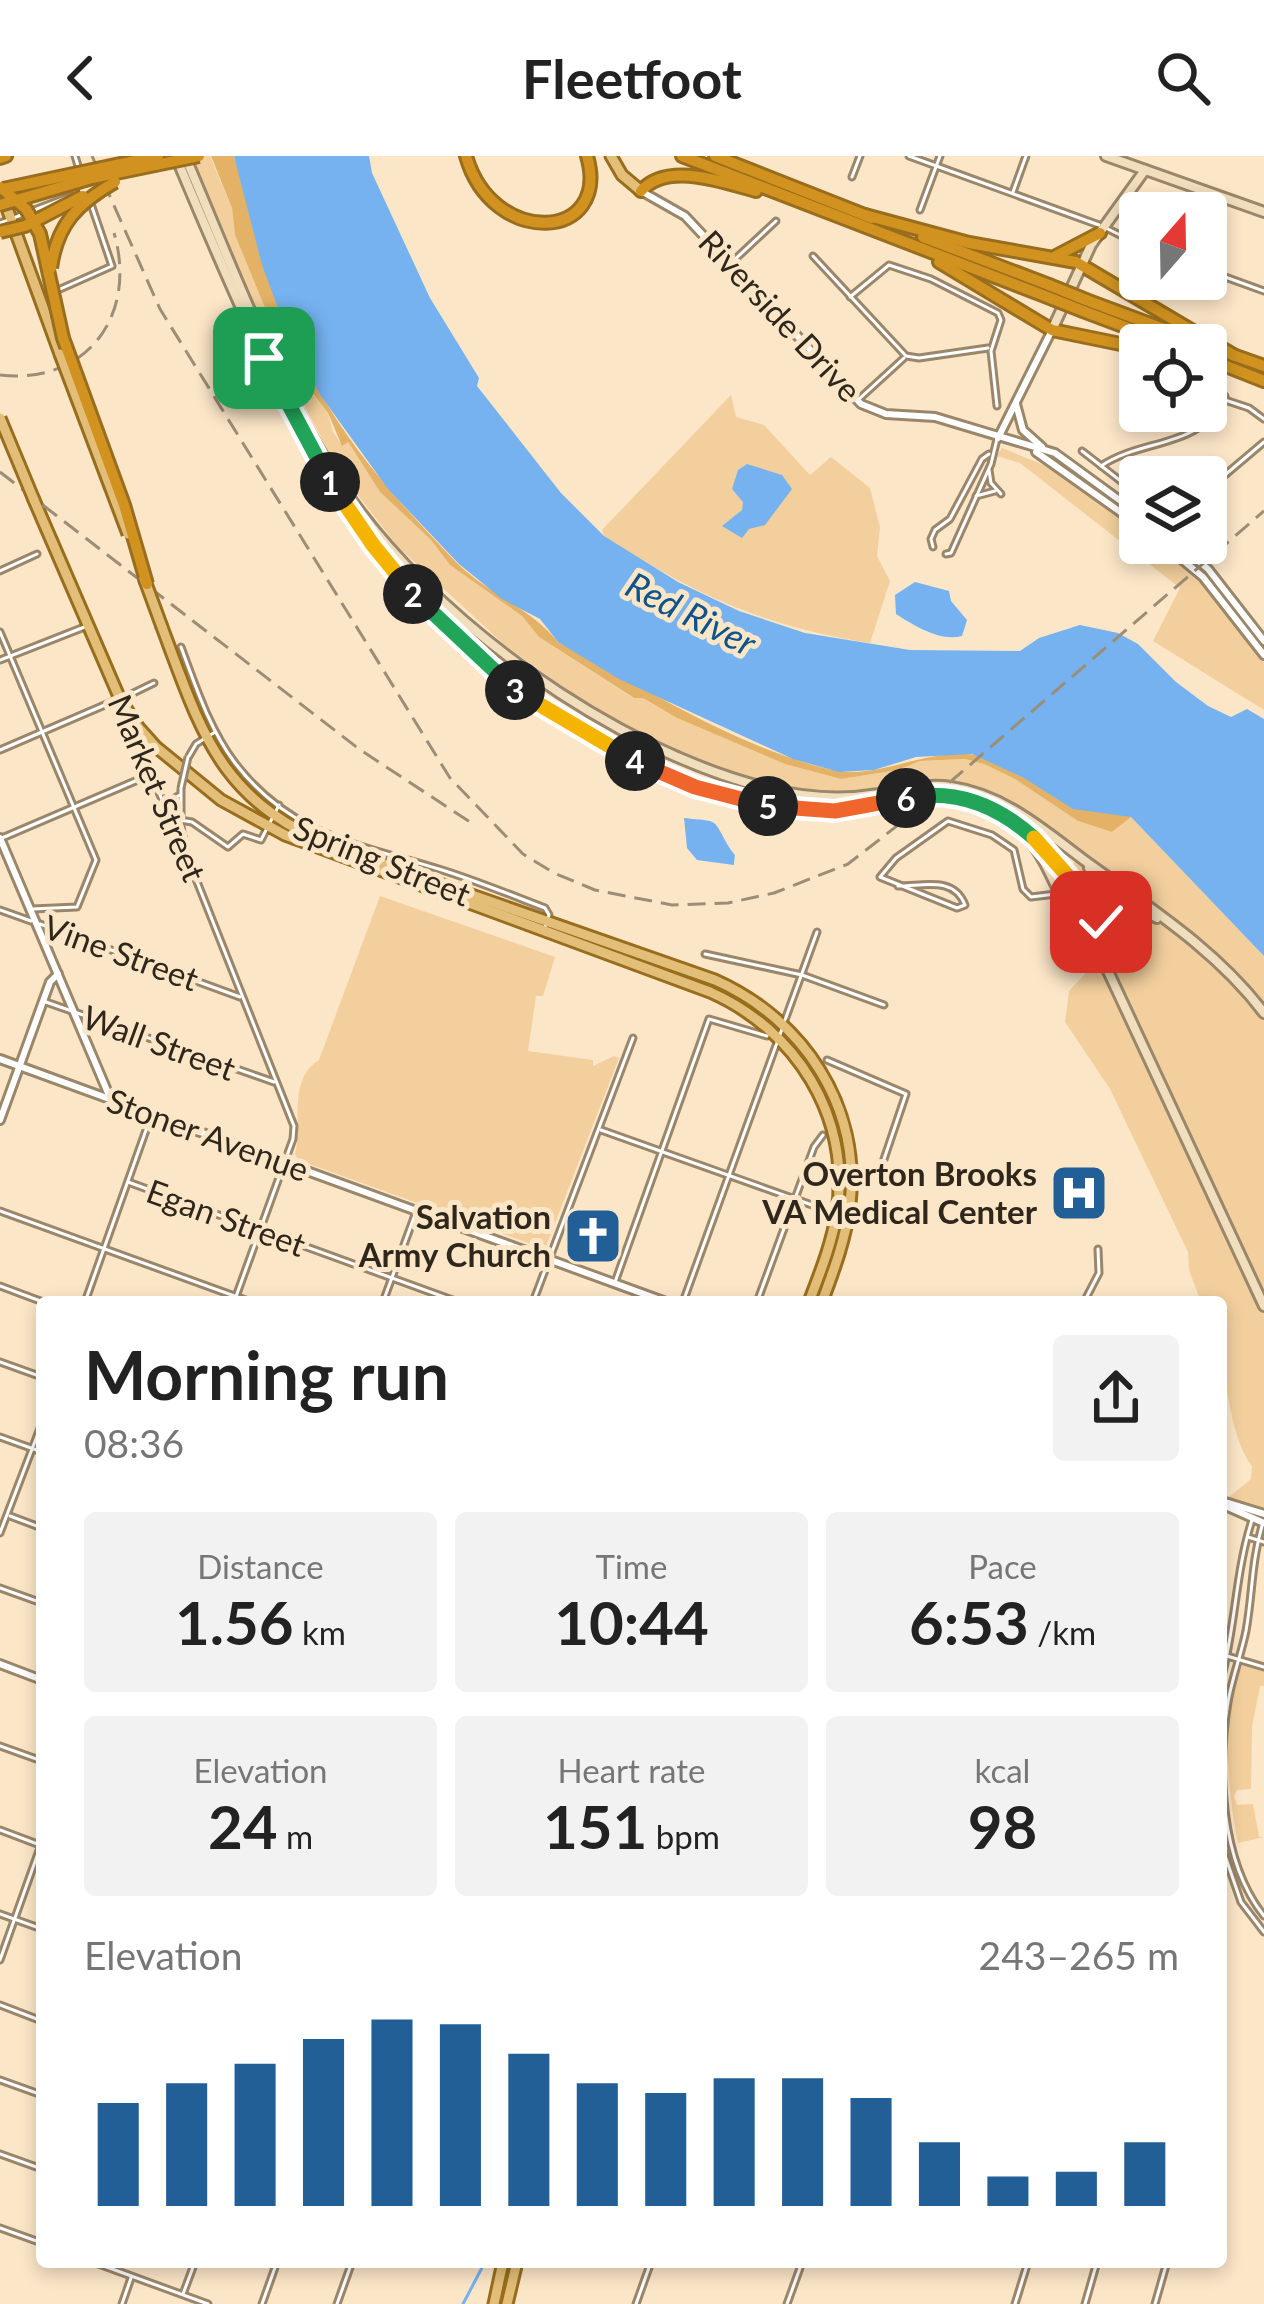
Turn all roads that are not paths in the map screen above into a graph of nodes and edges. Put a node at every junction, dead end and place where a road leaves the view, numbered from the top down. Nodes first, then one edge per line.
1 (74, 156) edge
2 (185, 156) edge
3 (199, 156) edge
4 (466, 156) edge
5 (587, 156) edge
6 (611, 156) edge
7 (682, 156) edge
8 (715, 156) edge
9 (737, 156) edge
10 (860, 156) edge
11 (909, 156) edge
12 (940, 156) edge
13 (1026, 156) edge
14 (1109, 156) edge
15 (1152, 156) edge
16 (168, 158) edge
17 (936, 166) junction
18 (1145, 170) junction
19 (852, 177) dead end
20 (656, 178) junction
21 (771, 178) junction
22 (116, 182) junction
23 (0, 189) edge
24 (86, 190) junction
25 (641, 191) junction
26 (1013, 194) junction
27 (655, 198) junction
28 (801, 202) junction
29 (0, 205) edge
30 (920, 210) dead end
31 (1264, 212) edge
32 (865, 215) junction
33 (5, 221) edge
34 (776, 221) dead end
35 (1102, 230) junction
36 (0, 232) edge
37 (1119, 237) edge
38 (904, 243) junction
39 (813, 256) dead end
40 (1048, 256) junction
41 (1081, 264) junction
42 (730, 265) junction
43 (1227, 278) edge
44 (1047, 291) junction
45 (1264, 291) edge
46 (45, 296) dead end
47 (850, 297) junction
48 (1085, 305) junction
49 (1127, 324) edge
50 (1052, 330) junction
51 (1119, 344) edge
52 (992, 348) junction
53 (60, 354) junction
54 (906, 356) junction
55 (1235, 356) junction
56 (1264, 366) edge
57 (1227, 367) edge
58 (1258, 378) edge
59 (857, 402) junction
60 (1016, 404) junction
61 (997, 406) dead end
62 (0, 418) edge
63 (1264, 419) edge
64 (0, 430) edge
65 (998, 438) junction
66 (1264, 442) edge
67 (1033, 449) junction
68 (1045, 449) junction
69 (1082, 451) dead end
70 (991, 454) junction
71 (19, 464) junction
72 (1101, 466) junction
73 (988, 469) junction
74 (1227, 473) edge
75 (1119, 480) edge
76 (994, 491) dead end
77 (1001, 494) dead end
78 (974, 497) junction
79 (1119, 499) edge
80 (1119, 511) edge
81 (933, 547) dead end
82 (37, 554) dead end
83 (946, 554) dead end
84 (1187, 564) edge
85 (1202, 564) edge
86 (0, 571) edge
87 (146, 584) junction
88 (88, 625) junction
89 (0, 632) edge
90 (1264, 641) edge
91 (181, 646) dead end
92 (11, 656) junction
93 (1264, 656) edge
94 (0, 660) edge
95 (154, 683) dead end
96 (120, 699) junction
97 (44, 731) junction
98 (210, 735) junction
99 (0, 750) edge
100 (150, 775) junction
101 (181, 791) junction
102 (280, 804) junction
103 (164, 806) junction
104 (76, 807) junction
105 (272, 815) junction
106 (1006, 815) junction
107 (180, 820) junction
108 (266, 827) junction
109 (0, 839) edge
110 (1057, 839) junction
111 (190, 864) junction
112 (1060, 868) junction
113 (898, 886) junction
114 (1058, 894) junction
115 (1118, 900) junction
116 (1099, 907) junction
117 (30, 910) junction
118 (0, 911) edge
119 (1083, 922) junction
120 (36, 923) junction
121 (545, 927) junction
122 (817, 932) dead end
123 (1189, 938) junction
124 (705, 954) dead end
125 (1100, 958) junction
126 (58, 974) junction
127 (802, 975) junction
128 (241, 997) junction
129 (43, 1000) junction
130 (884, 1005) dead end
131 (74, 1012) junction
132 (1264, 1013) edge
133 (784, 1024) junction
134 (773, 1036) junction
135 (633, 1038) dead end
136 (0, 1059) edge
137 (827, 1060) dead end
138 (20, 1066) junction
139 (276, 1081) junction
140 (111, 1100) junction
141 (152, 1114) junction
142 (0, 1120) edge
143 (599, 1130) junction
144 (823, 1135) dead end
145 (663, 1152) junction
146 (284, 1162) junction
147 (851, 1172) junction
148 (729, 1175) junction
149 (128, 1182) junction
150 (796, 1198) junction
151 (0, 1210) edge
152 (416, 1210) junction
153 (826, 1210) dead end
154 (260, 1230) junction
155 (104, 1248) junction
156 (1098, 1249) dead end
157 (548, 1259) junction
158 (392, 1278) junction
159 (614, 1283) junction
160 (0, 1286) edge
161 (87, 1296) edge
162 (226, 1296) edge
163 (235, 1296) edge
164 (385, 1296) edge
165 (442, 1296) edge
166 (535, 1296) edge
167 (650, 1296) edge
168 (685, 1296) edge
169 (759, 1296) edge
170 (811, 1296) edge
171 (824, 1296) edge
172 (1087, 1296) edge
173 (36, 1299) edge
174 (1264, 1306) edge
175 (0, 1362) edge
176 (36, 1375) edge
177 (0, 1437) edge
178 (36, 1439) edge
179 (32, 1449) junction
180 (36, 1450) edge
181 (1227, 1504) edge
182 (7, 1515) junction
183 (1260, 1518) edge
184 (36, 1526) edge
185 (0, 1533) edge
186 (1246, 1537) junction
187 (1261, 1541) edge
188 (0, 1588) edge
189 (36, 1601) edge
190 (1227, 1656) joint
191 (1238, 1659) junction
192 (0, 1664) edge
193 (1264, 1667) edge
194 (36, 1677) edge
195 (1227, 1711) edge
196 (0, 1746) edge
197 (36, 1759) edge
198 (1227, 1813) edge
199 (0, 1830) edge
200 (36, 1842) edge
201 (36, 1861) edge
202 (1227, 1861) edge
203 (0, 1914) edge
204 (1264, 1916) edge
205 (15, 1919) junction
206 (36, 1927) edge
207 (1264, 1932) edge
208 (0, 1960) edge
209 (0, 2005) edge
210 (36, 2018) edge
211 (0, 2080) edge
212 (36, 2093) edge
213 (0, 2154) edge
214 (36, 2167) edge
215 (0, 2228) edge
216 (36, 2241) edge
217 (110, 2268) edge
218 (192, 2268) edge
219 (276, 2268) edge
220 (350, 2268) edge
221 (502, 2268) edge
222 (516, 2268) edge
223 (649, 2268) edge
224 (798, 2268) edge
225 (1026, 2268) edge
226 (1095, 2268) edge
227 (1165, 2268) edge
228 (132, 2276) junction
229 (183, 2295) junction
230 (122, 2304) edge
231 (208, 2304) edge
232 (262, 2304) edge
233 (337, 2304) edge
234 (494, 2304) edge
235 (507, 2304) edge
236 (636, 2304) edge
237 (787, 2304) edge
238 (1016, 2304) edge
239 (1085, 2304) edge
240 (1155, 2304) edge

1 - 24 street
2 - 110 main road
3 - 16 highway, bridge
4 - 5 highway
6 - 25 main road
7 - 28 highway
8 - 21 highway
9 - 21 highway
10 - 19 street
11 - 17 street
12 - 17 street
13 - 26 street
14 - 18 main road
15 - 18 street
16 - 22 highway, bridge
16 - 23 highway, bridge
16 - 29 highway, bridge
16 - 106 main road
17 - 26 street
17 - 30 street
18 - 31 main road
18 - 35 main road
20 - 25 highway
20 - 27 highway
20 - 28 highway
21 - 32 highway
22 - 36 highway, bridge
22 - 53 highway, bridge
23 - 33 main road, Spring Street
23 - 87 highway, bridge
24 - 33 street
24 - 46 street
25 - 27 street, Riverside Drive
26 - 35 street
27 - 42 street, Riverside Drive
28 - 38 highway
32 - 40 highway
32 - 44 highway
33 - 53 main road, Spring Street
34 - 42 street
35 - 37 street
35 - 40 highway
35 - 41 main road
38 - 44 highway
38 - 50 highway
39 - 47 street
40 - 41 highway
41 - 50 main road
41 - 55 highway
42 - 59 street, Riverside Drive
43 - 45 street
44 - 48 highway, bridge
47 - 52 street
47 - 54 street
48 - 49 highway
48 - 55 highway
50 - 51 highway
50 - 60 street
52 - 54 street
52 - 61 street
53 - 87 main road, Spring Street, bridge
54 - 59 street
55 - 56 highway
57 - 58 highway
59 - 65 street, Riverside Drive
60 - 65 street
60 - 68 street
62 - 71 main road, Market Street, bridge
63 - 72 street
64 - 71 highway, bridge
65 - 67 street, Riverside Drive
65 - 70 street
66 - 74 street
67 - 68 street
67 - 80 street
68 - 79 street
69 - 72 street
70 - 73 street
70 - 81 street
71 - 88 main road, Market Street, bridge
72 - 75 street
73 - 77 street
73 - 78 street
76 - 78 street
78 - 83 street
82 - 86 street
84 - 93 street
85 - 90 street
87 - 98 main road, Spring Street, bridge
88 - 92 street
88 - 96 main road, Market Street
89 - 92 street
91 - 98 street
92 - 94 street
92 - 97 street
95 - 96 street
96 - 97 street
96 - 100 street, Market Street
96 - 108 main road, Spring Street
97 - 99 street
97 - 104 street
98 - 101 street, bridge
98 - 102 street
98 - 105 main road, Spring Street
100 - 103 street, Market Street
100 - 104 street
101 - 103 street
101 - 107 street
102 - 105 street
102 - 121 street
103 - 111 street, Market Street
104 - 109 street
104 - 117 street
105 - 108 street
105 - 121 main road, Spring Street
106 - 112 main road
106 - 114 main road
107 - 108 street
107 - 111 street
108 - 121 main road, Spring Street
109 - 117 street
110 - 115 main road
110 - 123 main road
111 - 128 street, Market Street
112 - 116 main road
112 - 119 main road
113 - 113 street
113 - 114 street
114 - 119 main road
115 - 116 street
115 - 116 street
115 - 123 main road
116 - 125 main road
117 - 120 street
118 - 120 street, Vine Street
119 - 125 main road
120 - 126 street
120 - 128 street, Vine Street
121 - 133 main road, Spring Street
121 - 134 main road, Spring Street
122 - 127 street
123 - 132 main road
124 - 127 street
125 - 174 main road
126 - 129 street
126 - 131 street
127 - 130 street
127 - 133 street
128 - 139 street, Market Street
129 - 131 street, Wall Street
129 - 138 street
131 - 139 street, Wall Street
131 - 140 street
133 - 134 street
133 - 147 main road, Spring Street
134 - 145 street
134 - 148 street
134 - 170 main road, Spring Street
135 - 143 street
136 - 138 street, Stoner Avenue
137 - 147 street
138 - 140 street, Stoner Avenue
138 - 142 street
139 - 146 street, Market Street
140 - 141 street, Stoner Avenue
141 - 146 street, Stoner Avenue
141 - 149 street
143 - 145 street
143 - 157 street
144 - 150 street
145 - 148 street
145 - 159 street
146 - 152 street, Stoner Avenue
146 - 154 street, Market Street
147 - 171 main road, Spring Street
148 - 150 street
148 - 168 street
149 - 154 street, Egan Street
149 - 155 street
150 - 153 street
150 - 169 street
151 - 155 street
152 - 157 street, Stoner Avenue
152 - 158 street
154 - 158 street, Egan Street
154 - 163 street, Market Street
155 - 161 street
155 - 162 street
156 - 172 street
157 - 159 street, Stoner Avenue
157 - 166 street
158 - 164 street
158 - 165 street, Egan Street
159 - 167 street, Stoner Avenue
160 - 173 street
175 - 176 street
177 - 179 street
178 - 179 street
179 - 180 street
179 - 182 street
181 - 183 street
182 - 184 street
182 - 185 street
183 - 186 street
183 - 187 street
186 - 187 street
186 - 190 street
187 - 191 street
188 - 189 street
190 - 191 street
191 - 193 street
191 - 195 street
192 - 194 street
196 - 197 street
198 - 204 street
199 - 200 street
201 - 205 street
202 - 207 street
203 - 205 street
205 - 206 street
205 - 208 street
209 - 210 street
211 - 212 street
213 - 214 street
215 - 216 street
217 - 228 street
218 - 229 street
219 - 232 street
220 - 233 street
221 - 234 main road
222 - 235 main road
223 - 236 street
224 - 237 street
225 - 238 street
226 - 239 street
227 - 240 street
228 - 229 street
228 - 230 street
229 - 231 street

